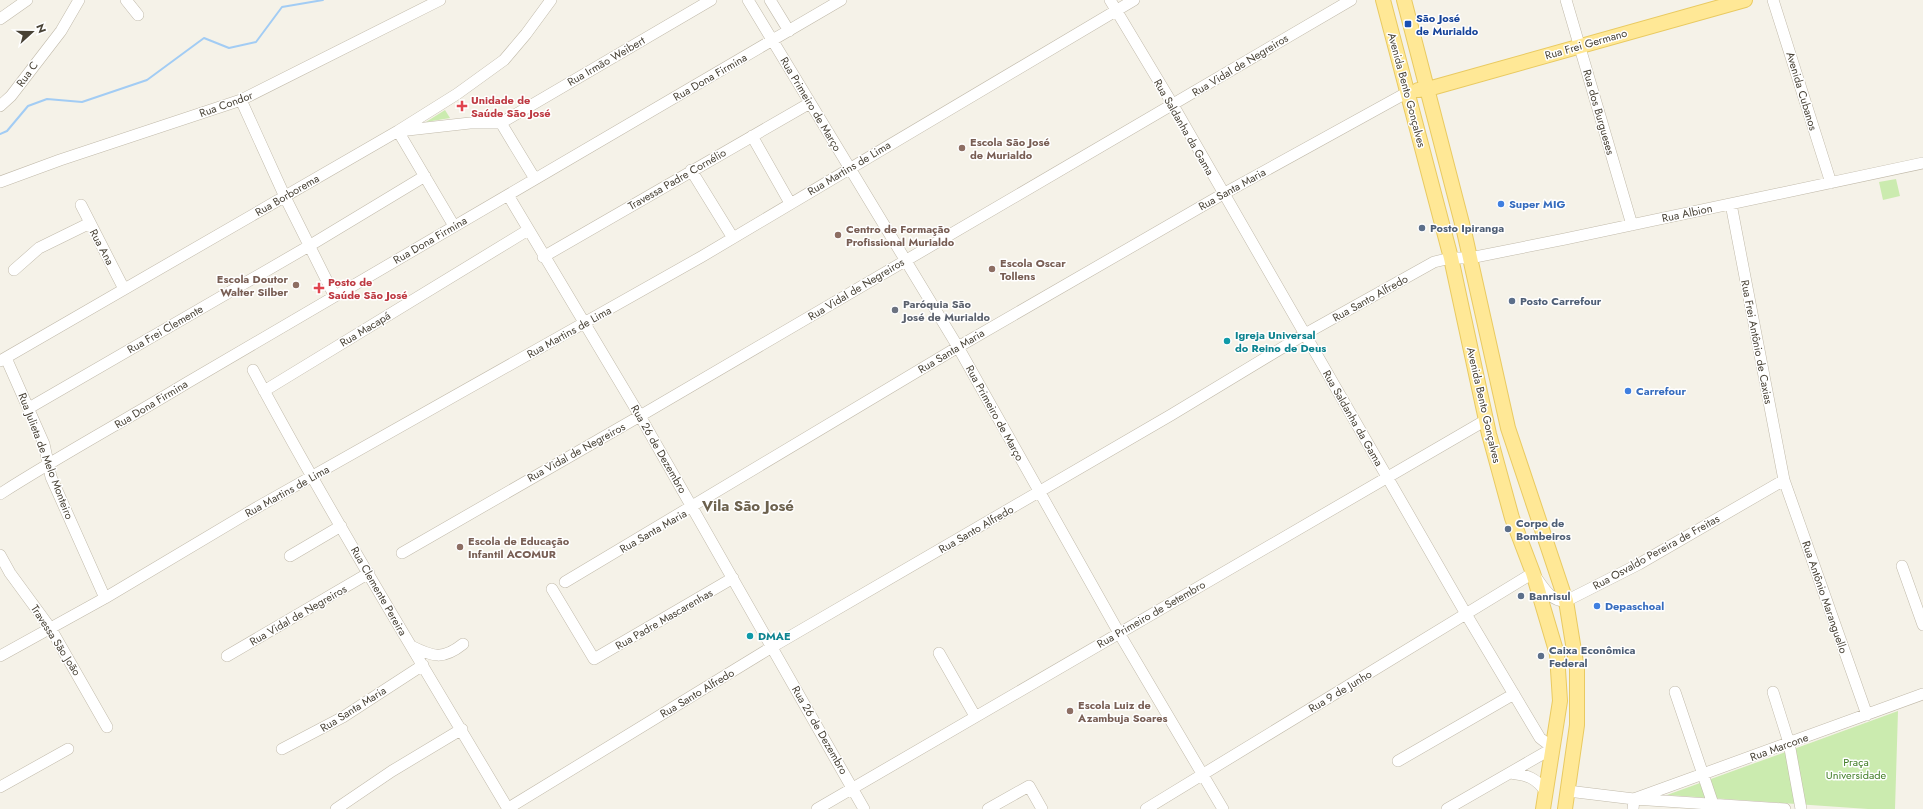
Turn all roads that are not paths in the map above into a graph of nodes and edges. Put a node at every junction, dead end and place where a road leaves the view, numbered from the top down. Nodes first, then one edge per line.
1 (27, 0) edge
2 (80, 0) edge
3 (126, 0) edge
4 (440, 0) edge
5 (551, 0) edge
6 (712, 0) edge
7 (748, 0) edge
8 (770, 0) edge
9 (842, 0) edge
10 (1110, 0) edge
11 (1134, 0) edge
12 (1351, 0) edge
13 (1382, 0) edge
14 (1404, 0) edge
15 (1566, 0) edge
16 (1745, 0) edge
17 (1773, 0) edge
18 (1116, 11) junction
19 (138, 15) dead end
20 (0, 19) edge
21 (789, 31) junction
22 (773, 40) junction
23 (1580, 45) junction
24 (1428, 89) junction
25 (1408, 92) junction
26 (241, 100) junction
27 (810, 103) junction
28 (1173, 105) junction
29 (0, 106) edge
30 (501, 123) junction
31 (398, 131) junction
32 (752, 136) junction
33 (1923, 163) edge
34 (849, 168) junction
35 (691, 170) junction
36 (425, 176) junction
37 (535, 179) junction
38 (0, 182) edge
39 (1830, 183) junction
40 (1223, 194) junction
41 (508, 195) junction
42 (285, 197) junction
43 (790, 203) junction
44 (1730, 204) junction
45 (81, 205) dead end
46 (90, 222) junction
47 (1632, 225) junction
48 (454, 226) junction
49 (528, 230) junction
50 (733, 238) junction
51 (309, 246) junction
52 (543, 256) junction
53 (1451, 258) junction
54 (1470, 258) junction
55 (905, 260) junction
56 (14, 270) dead end
57 (124, 289) junction
58 (334, 295) junction
59 (584, 323) junction
60 (1305, 334) junction
61 (958, 347) junction
62 (3, 360) edge
63 (253, 370) dead end
64 (264, 391) junction
65 (29, 408) junction
66 (640, 416) junction
67 (1486, 420) junction
68 (50, 462) junction
69 (1386, 476) junction
70 (312, 477) junction
71 (1784, 480) junction
72 (1039, 492) junction
73 (0, 494) edge
74 (693, 507) junction
75 (341, 526) junction
76 (402, 553) dead end
77 (0, 555) edge
78 (290, 556) dead end
79 (1902, 566) dead end
80 (369, 573) junction
81 (1533, 573) junction
82 (5, 575) edge
83 (733, 578) junction
84 (565, 582) dead end
85 (552, 589) dead end
86 (105, 598) junction
87 (1566, 601) junction
88 (1466, 614) junction
89 (1923, 625) edge
90 (51, 628) junction
91 (1118, 633) junction
92 (463, 644) dead end
93 (411, 646) junction
94 (772, 647) junction
95 (939, 653) dead end
96 (0, 656) edge
97 (227, 656) dead end
98 (423, 666) junction
99 (1675, 692) dead end
100 (1773, 692) dead end
101 (1514, 694) junction
102 (1923, 694) edge
103 (1867, 715) junction
104 (975, 716) junction
105 (107, 727) dead end
106 (462, 729) junction
107 (1789, 743) junction
108 (68, 748) dead end
109 (1553, 748) junction
110 (282, 749) dead end
111 (1398, 761) dead end
112 (1510, 773) junction
113 (1203, 775) junction
114 (1704, 775) junction
115 (0, 787) edge
116 (852, 787) junction
117 (1568, 791) junction
118 (1546, 792) junction
119 (1634, 804) edge
120 (1454, 807) edge
121 (1713, 807) edge
122 (336, 809) edge
123 (508, 809) edge
124 (816, 809) edge
125 (864, 809) edge
126 (988, 809) edge
127 (1042, 809) edge
128 (1146, 809) edge
129 (1223, 809) edge
130 (1543, 809) edge
131 (1565, 809) edge
132 (1785, 809) edge
133 (1802, 809) edge

1 - 20 street
2 - 29 street, Rua C
3 - 19 street
4 - 26 street, Rua Condor
5 - 31 street, Rua Borborema
6 - 30 street, Rua Irmão Weibert
7 - 22 street, Rua Primeiro de Março
8 - 21 street
9 - 21 street, Rua Dona Firmina
10 - 18 street, Rua Saldanha da Gama
11 - 18 street, Rua Martins de Lima
12 - 28 street, Rua Vidal de Negreiros
13 - 25 main road, Avenida Bento Gonçalves
14 - 24 main road, Avenida Bento Gonçalves
15 - 23 street, Rua dos Burgueses
16 - 23 main road, Rua Frei Germano
17 - 39 street, Avenida Cubanos
18 - 28 street, Rua Saldanha da Gama
18 - 34 street, Rua Martins de Lima
21 - 22 street, Rua Dona Firmina
22 - 27 street, Rua Primeiro de Março
22 - 37 street, Rua Dona Firmina
23 - 24 main road, Rua Frei Germano
23 - 47 street, Rua dos Burgueses
24 - 25 main road, Rua Santa Maria
24 - 54 main road, Avenida Bento Gonçalves
25 - 40 street, Rua Santa Maria
25 - 53 main road, Avenida Bento Gonçalves
26 - 38 street, Rua Condor
26 - 42 street
27 - 32 street, Travessa Padre Cornélio
27 - 34 street, Rua Primeiro de Março
28 - 40 street, Rua Saldanha da Gama
28 - 55 street, Rua Vidal de Negreiros
30 - 31 street
30 - 37 street
31 - 36 street
31 - 42 street, Rua Borborema
32 - 35 street, Travessa Padre Cornélio
32 - 43 street
33 - 39 street, Rua Albion
34 - 43 street, Rua Martins de Lima
34 - 55 street, Rua Primeiro de Março
35 - 50 street
35 - 52 street, Travessa Padre Cornélio
36 - 48 street
36 - 51 street, Rua Frei Clemente
37 - 41 street, Rua Dona Firmina
39 - 44 street, Rua Albion
40 - 60 street, Rua Saldanha da Gama
40 - 61 street, Rua Santa Maria
41 - 48 street, Rua Dona Firmina
41 - 49 street, Rua 26 de Dezembro
42 - 51 street
42 - 57 street, Rua Borborema
43 - 50 street, Rua Martins de Lima
44 - 47 street, Rua Albion
44 - 71 street, Rua Frei Antônio de Caxias
45 - 46 street, Rua Ana
46 - 56 street
46 - 57 street, Rua Ana
47 - 54 street, Rua Albion
48 - 58 street, Rua Dona Firmina
49 - 52 street, Rua 26 de Dezembro
49 - 64 street, Rua Macapá
50 - 59 street, Rua Martins de Lima
51 - 58 street
51 - 65 street, Rua Frei Clemente
52 - 59 street, Rua 26 de Dezembro
53 - 54 street, Rua Albion
53 - 60 street, Rua Santo Alfredo
53 - 67 main road, Avenida Bento Gonçalves
54 - 87 main road, Avenida Bento Gonçalves
55 - 61 street, Rua Primeiro de Março
55 - 66 street, Rua Vidal de Negreiros
57 - 62 street, Rua Borborema
58 - 68 street, Rua Dona Firmina
59 - 66 street, Rua 26 de Dezembro
59 - 70 street, Rua Martins de Lima
60 - 69 street, Rua Saldanha da Gama
60 - 72 street, Rua Santo Alfredo
61 - 72 street, Rua Primeiro de Março
61 - 74 street, Rua Santa Maria
62 - 65 street, Rua Julieta de Melo Monteiro
63 - 64 street, Rua Clemente Pereira
64 - 70 street, Rua Clemente Pereira
65 - 68 street, Rua Julieta de Melo Monteiro
66 - 74 street, Rua 26 de Dezembro
66 - 76 street, Rua Vidal de Negreiros
67 - 69 street, Rua Primeiro de Setembro
67 - 81 main road, Avenida Bento Gonçalves
68 - 73 street, Rua Dona Firmina
68 - 86 street, Rua Julieta de Melo Monteiro
69 - 88 street, Rua Saldanha da Gama
69 - 91 street, Rua Primeiro de Setembro
70 - 75 street, Rua Clemente Pereira
70 - 86 street, Rua Martins de Lima
71 - 87 street, Rua Osvaldo Pereira de Freitas
71 - 103 street, Rua Antônio Maranguello
72 - 91 street, Rua Primeiro de Março
72 - 94 street, Rua Santo Alfredo
74 - 83 street, Rua 26 de Dezembro
74 - 84 street, Rua Santa Maria
75 - 78 street
75 - 80 street, Rua Clemente Pereira
77 - 82 street, Travessa São João
79 - 89 street
80 - 93 street, Rua Clemente Pereira
80 - 97 street, Rua Vidal de Negreiros
81 - 87 street
81 - 88 street, Rua 9 de Junho
81 - 109 main road, Avenida Bento Gonçalves
82 - 90 street, Travessa São João
83 - 85 street, Rua Padre Mascarenhas
83 - 94 street, Rua 26 de Dezembro
86 - 90 street, Rua Martins de Lima
87 - 117 main road, Avenida Bento Gonçalves
88 - 101 street, Rua Saldanha da Gama
88 - 113 street, Rua 9 de Junho
90 - 96 street, Rua Martins de Lima
90 - 105 street, Travessa São João
91 - 104 street, Rua Primeiro de Setembro
91 - 113 street, Rua Primeiro de Março
92 - 93 street
93 - 98 street, Rua Clemente Pereira
94 - 116 street, Rua 26 de Dezembro
94 - 123 street, Rua Santo Alfredo
95 - 104 street
98 - 106 street, Rua Clemente Pereira
98 - 110 street, Rua Santa Maria
99 - 114 street
100 - 107 street
101 - 109 street, Rua Saldanha da Gama
101 - 111 street
102 - 103 street, Rua Marcone
103 - 107 street, Rua Marcone
104 - 116 street, Rua Primeiro de Setembro
106 - 122 street
106 - 123 street, Rua Clemente Pereira
107 - 114 street, Rua Marcone
107 - 133 street
108 - 115 street
109 - 112 street
109 - 118 main road, Avenida Bento Gonçalves
112 - 118 street
112 - 120 street
113 - 128 street, Rua 9 de Junho
113 - 129 street, Rua Primeiro de Março
114 - 119 street, Rua Marcone
114 - 121 street
116 - 124 street, Rua Primeiro de Setembro
116 - 125 street, Rua 26 de Dezembro
117 - 119 street
117 - 131 main road, Avenida Bento Gonçalves
118 - 130 main road, Avenida Bento Gonçalves
119 - 121 street
121 - 132 street
126 - 127 street

